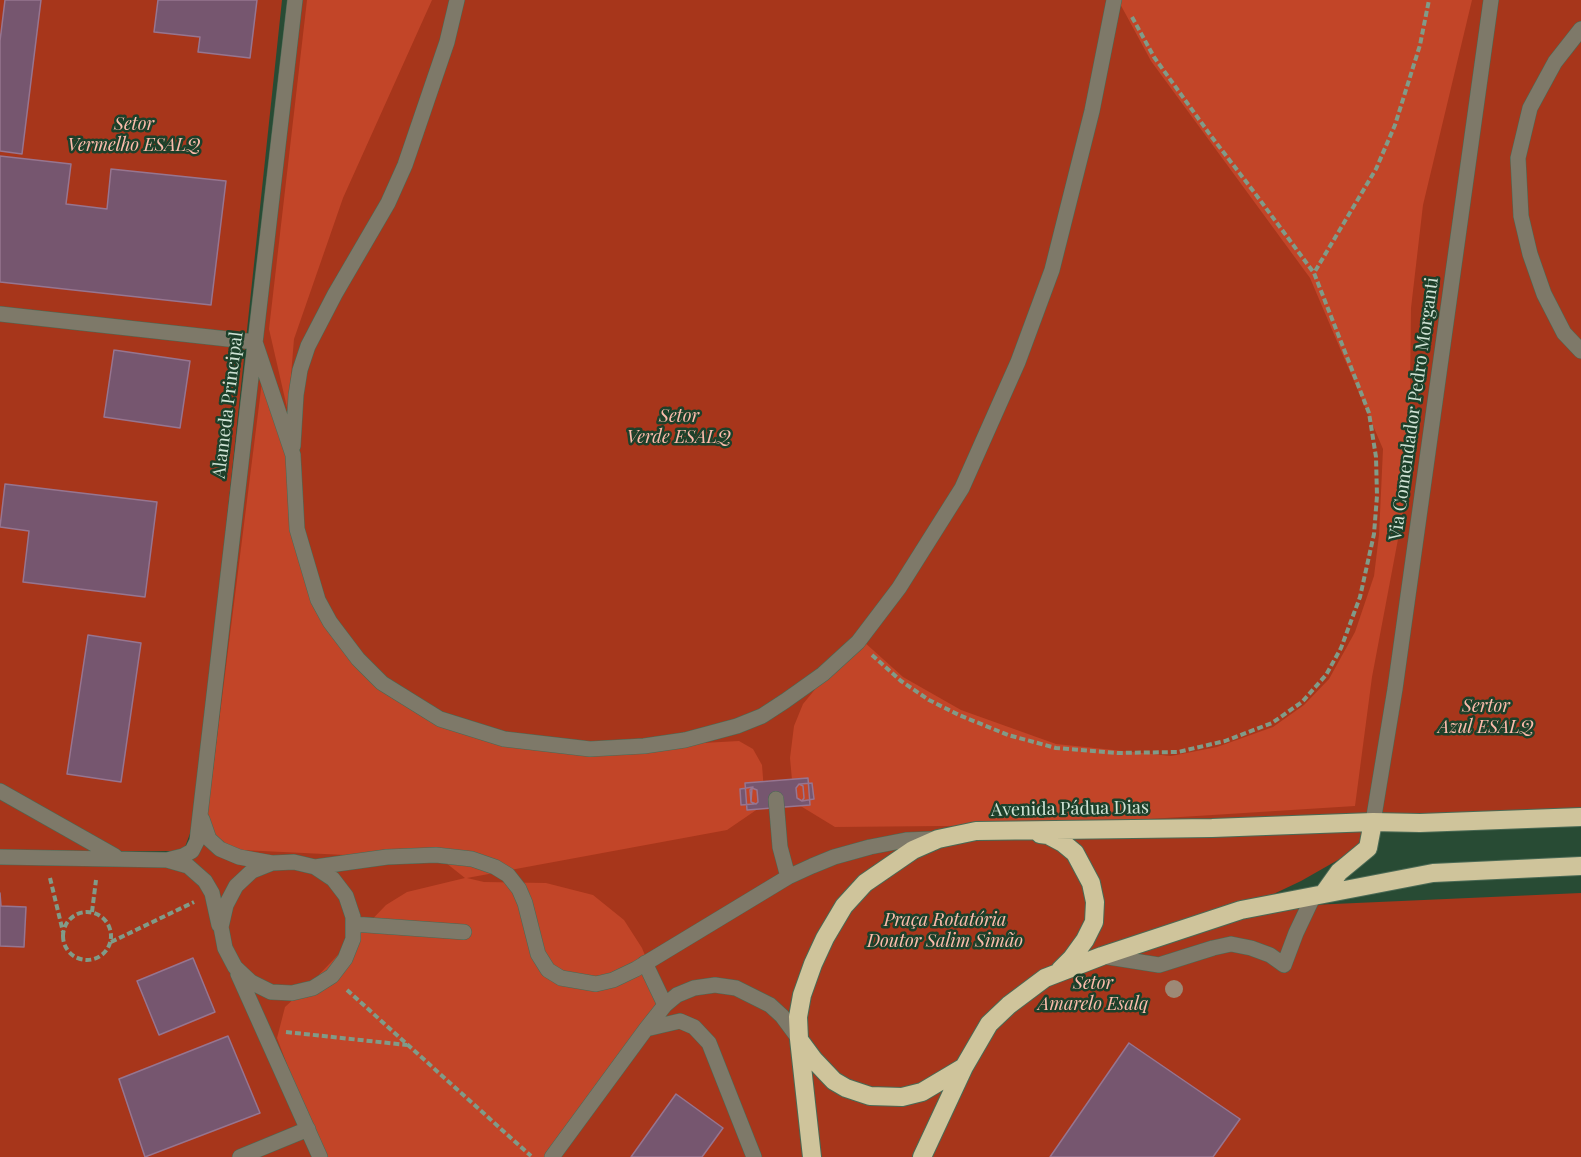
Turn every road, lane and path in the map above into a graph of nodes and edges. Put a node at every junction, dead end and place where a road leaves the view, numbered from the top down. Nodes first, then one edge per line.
1 (295, 0) edge
2 (457, 0) edge
3 (1114, 0) edge
4 (1429, 0) edge
5 (1491, 0) edge
6 (1127, 9) dead end
7 (1581, 29) edge
8 (1314, 273) junction
9 (0, 314) edge
10 (255, 342) junction
11 (1581, 351) edge
12 (293, 455) junction
13 (858, 642) junction
14 (0, 791) edge
15 (776, 799) dead end
16 (200, 814) junction
17 (1581, 817) edge
18 (1373, 822) junction
19 (1023, 830) junction
20 (938, 839) junction
21 (0, 857) edge
22 (45, 857) junction
23 (99, 857) junction
24 (118, 858) junction
25 (167, 860) junction
26 (272, 862) junction
27 (1581, 866) edge
28 (315, 867) junction
29 (788, 877) junction
30 (212, 893) junction
31 (1319, 894) junction
32 (92, 912) junction
33 (353, 924) junction
34 (464, 932) dead end
35 (63, 933) junction
36 (111, 942) junction
37 (225, 948) junction
38 (1102, 957) junction
39 (645, 963) junction
40 (235, 967) junction
41 (332, 976) junction
42 (1045, 978) junction
43 (665, 1005) junction
44 (646, 1029) junction
45 (264, 1030) junction
46 (799, 1039) junction
47 (408, 1045) junction
48 (964, 1067) junction
49 (308, 1129) junction
50 (240, 1157) edge
51 (320, 1157) edge
52 (531, 1157) edge
53 (552, 1157) edge
54 (754, 1157) edge
55 (812, 1157) edge
56 (922, 1157) edge

1 - 10 street, Alameda Principal
2 - 12 street
3 - 13 street
4 - 8 path
5 - 18 street, Via Comendador Pedro Morganti
6 - 8 path
7 - 11 street
8 - 13 path
9 - 10 street
10 - 12 street
10 - 16 street, Alameda Principal
12 - 13 street
14 - 24 street
15 - 29 street
16 - 25 street, Alameda Principal
16 - 26 street
17 - 18 highway, Avenida Pádua Dias
18 - 19 highway, Avenida Pádua Dias
18 - 31 highway
19 - 20 highway, Avenida Pádua Dias
19 - 42 highway
20 - 29 street
20 - 46 highway, Avenida Pádua Dias
21 - 22 street
22 - 23 street
22 - 35 path
23 - 24 street
23 - 32 path
24 - 25 street
25 - 30 street
26 - 28 street
26 - 37 street
27 - 31 highway
28 - 33 street
28 - 39 street
29 - 39 street
30 - 36 path
30 - 37 street
31 - 38 highway
31 - 38 street
32 - 35 path
32 - 36 path
33 - 34 street
33 - 41 street
35 - 36 path
37 - 40 street
38 - 42 highway
39 - 43 street
40 - 41 street
40 - 45 street
41 - 47 path
42 - 48 highway
43 - 44 street
43 - 46 street
44 - 53 street
44 - 54 street
45 - 47 path
45 - 49 street
46 - 48 highway
46 - 55 highway, Avenida Pádua Dias
47 - 52 path
48 - 56 highway
49 - 50 street
49 - 51 street

